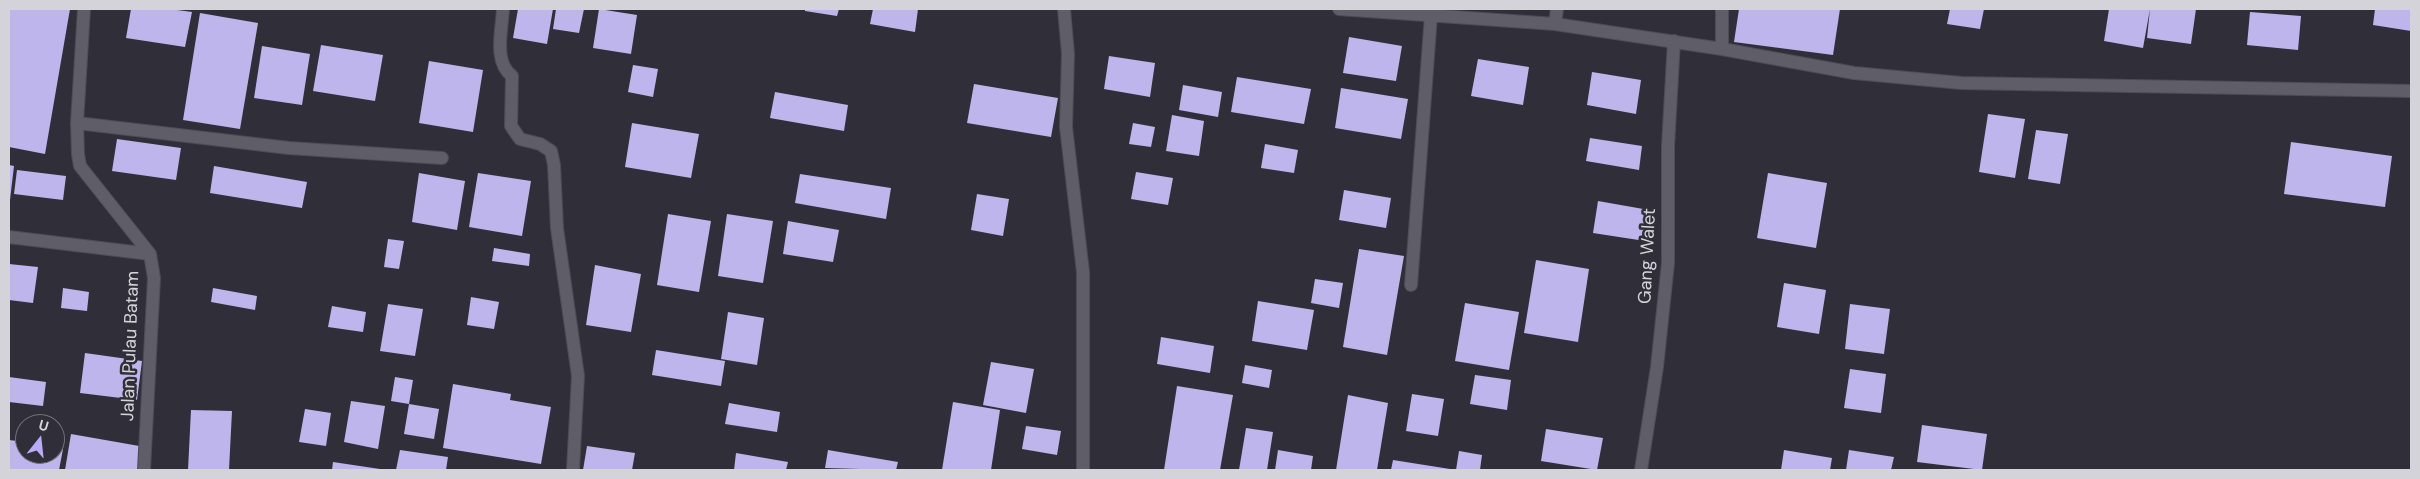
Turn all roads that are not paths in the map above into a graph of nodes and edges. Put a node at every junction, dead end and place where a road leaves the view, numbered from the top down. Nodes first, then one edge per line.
1 (84, 9) edge
2 (503, 9) edge
3 (1064, 9) edge
4 (1339, 9) edge
5 (1557, 9) edge
6 (1722, 9) edge
7 (1430, 15) junction
8 (1555, 24) junction
9 (1674, 42) junction
10 (1722, 49) junction
11 (2411, 91) edge
12 (77, 123) junction
13 (442, 158) dead end
14 (9, 237) edge
15 (150, 254) junction
16 (1411, 285) dead end
17 (144, 470) edge
18 (573, 470) edge
19 (1083, 470) edge
20 (1641, 470) edge

1 - 12 street, Jalan Pulau Batam
2 - 18 street
3 - 19 street
4 - 7 street
5 - 8 street
6 - 10 street
7 - 8 street
7 - 16 street
8 - 9 street
9 - 10 street
9 - 20 street, Gang Walet
10 - 11 street
12 - 13 street
12 - 15 street, Jalan Pulau Batam
14 - 15 street
15 - 17 street, Jalan Pulau Batam

